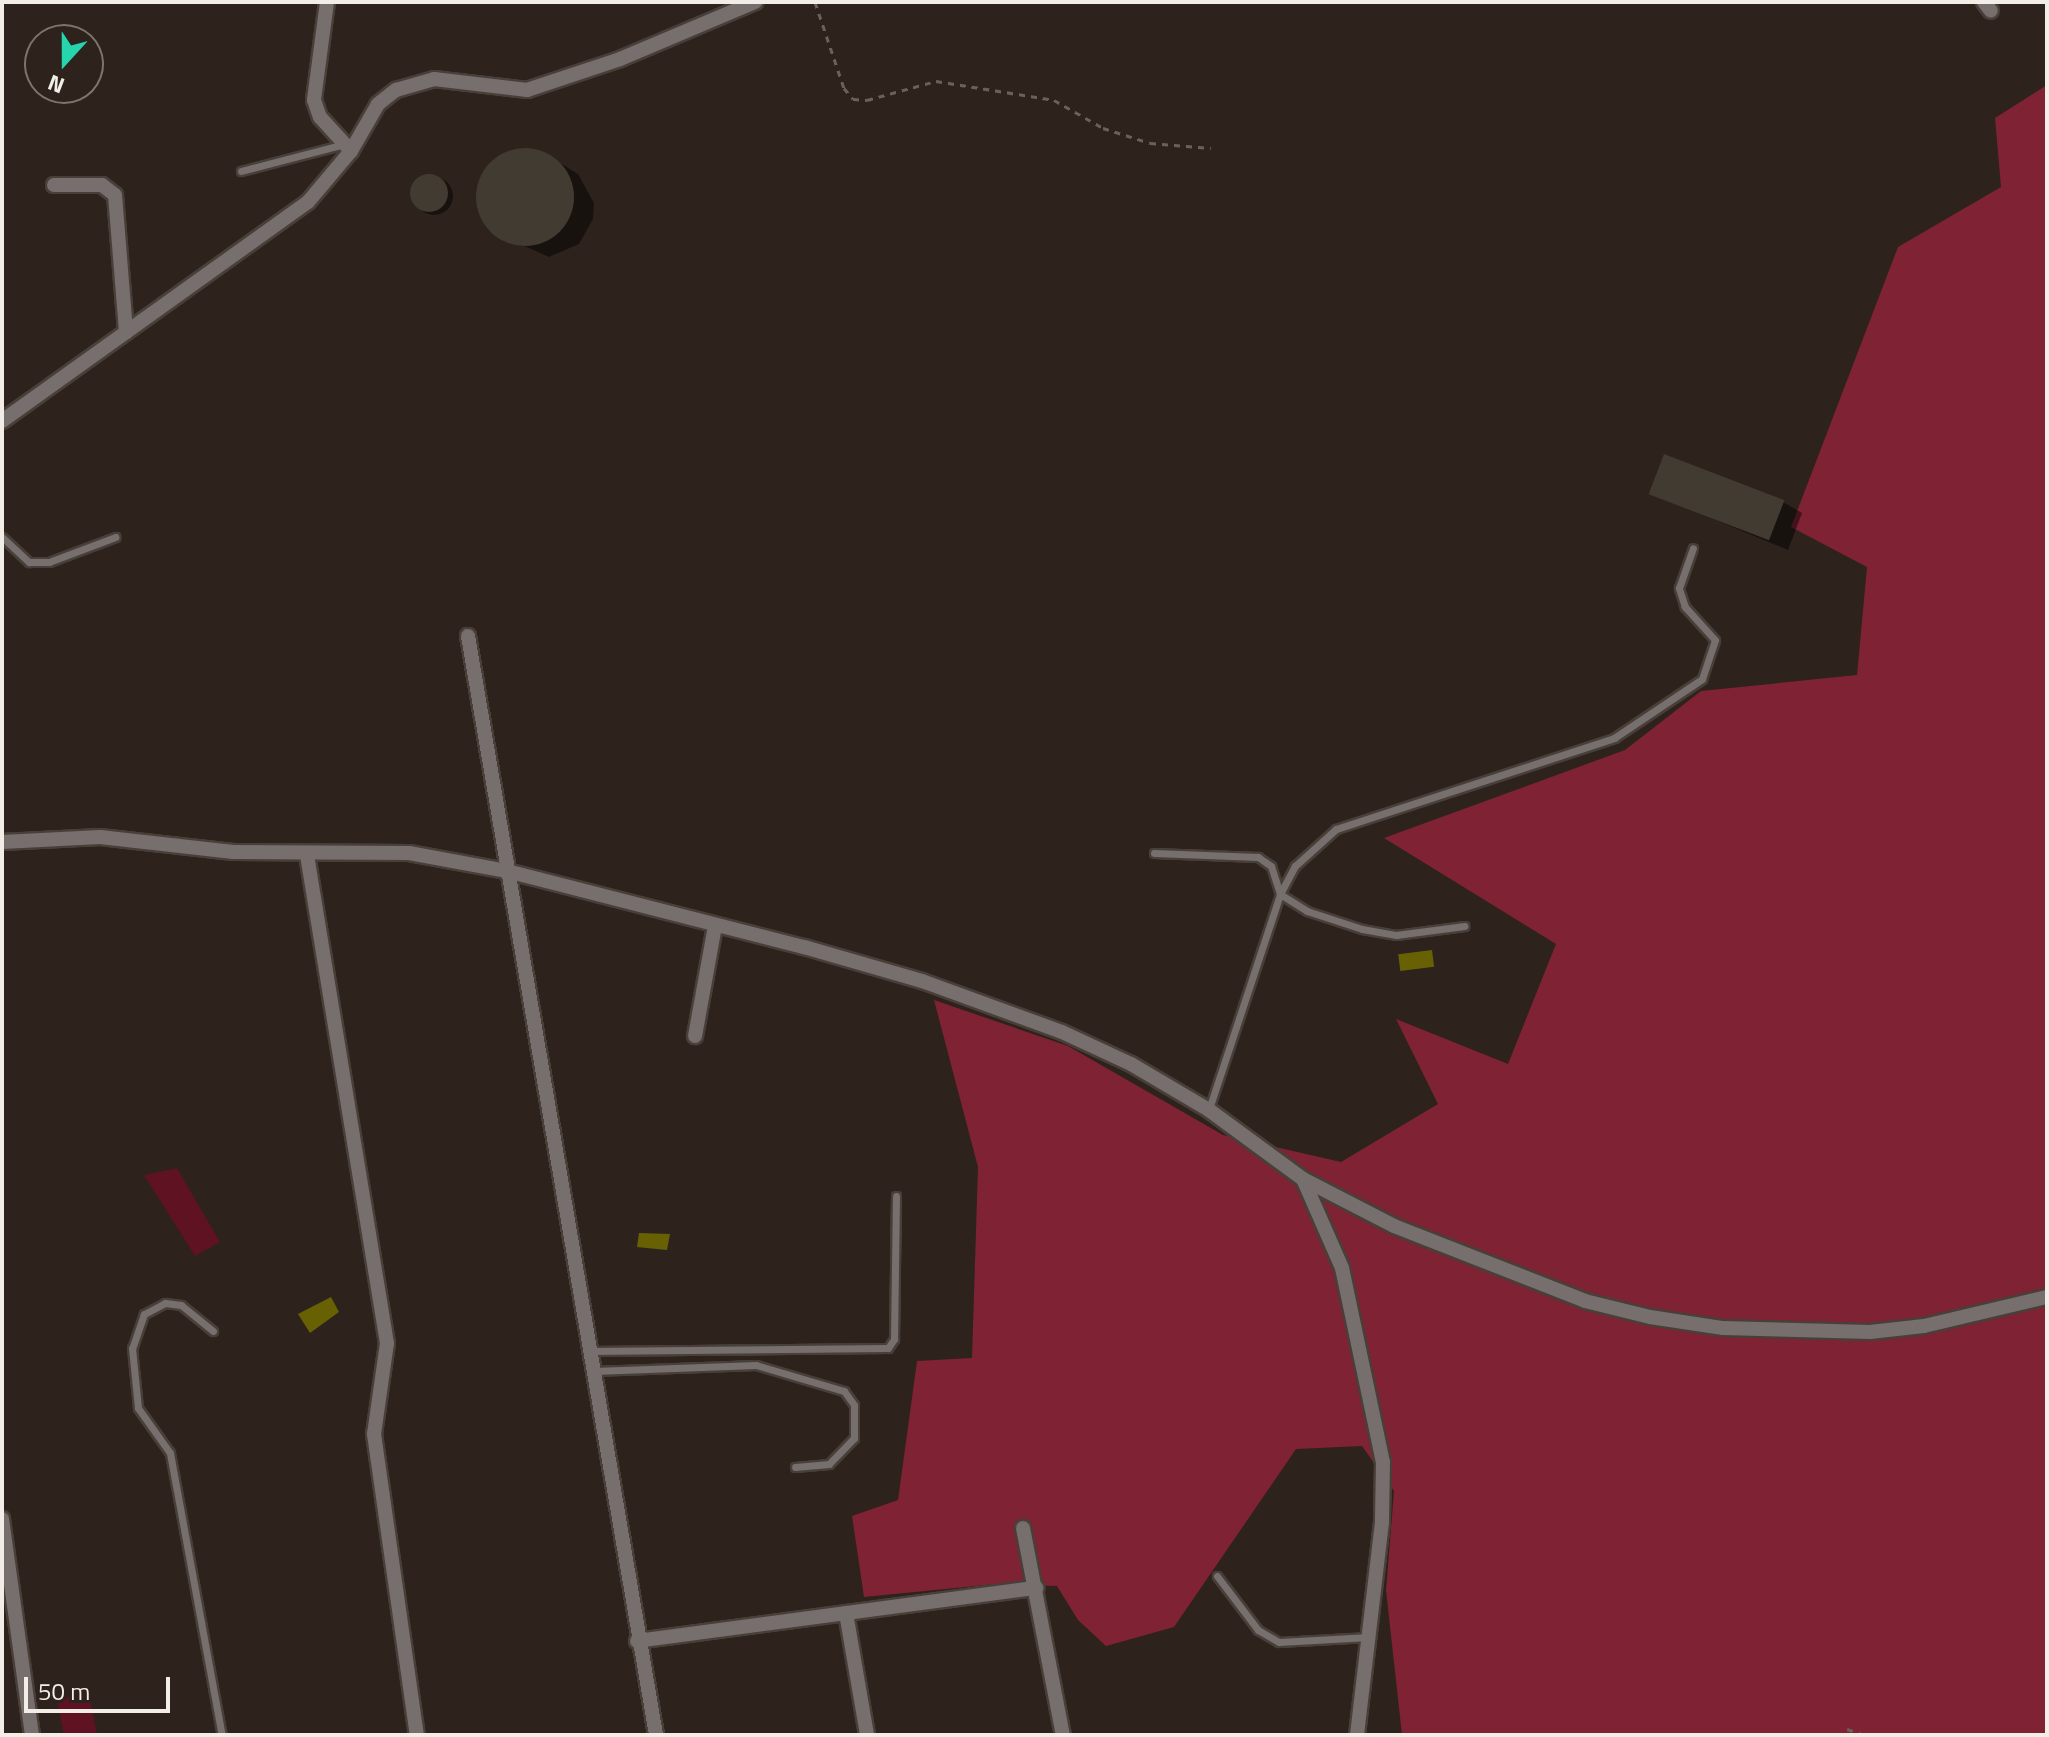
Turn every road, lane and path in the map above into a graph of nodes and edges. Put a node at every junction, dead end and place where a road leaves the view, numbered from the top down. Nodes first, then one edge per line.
1 (327, 2) edge
2 (755, 2) edge
3 (815, 2) edge
4 (348, 148) junction
5 (1211, 148) dead end
6 (241, 171) dead end
7 (54, 185) dead end
8 (126, 333) junction
9 (2, 421) edge
10 (2, 537) edge
11 (115, 537) dead end
12 (1693, 548) dead end
13 (468, 636) dead end
14 (2, 842) edge
15 (1154, 853) dead end
16 (307, 855) junction
17 (507, 871) junction
18 (1280, 894) junction
19 (715, 926) junction
20 (1464, 926) dead end
21 (695, 1036) dead end
22 (1209, 1110) junction
23 (1303, 1179) junction
24 (896, 1196) dead end
25 (2047, 1297) edge
26 (213, 1331) dead end
27 (588, 1351) junction
28 (592, 1371) junction
29 (795, 1467) dead end
30 (2, 1519) edge
31 (1023, 1528) dead end
32 (1217, 1576) dead end
33 (1036, 1588) junction
34 (846, 1613) junction
35 (1369, 1637) junction
36 (637, 1641) junction
37 (1847, 1729) dead end
38 (32, 1735) edge
39 (222, 1735) edge
40 (417, 1735) edge
41 (656, 1735) edge
42 (867, 1735) edge
43 (1063, 1735) edge
44 (1357, 1735) edge
45 (1864, 1735) edge

1 - 4 street
2 - 4 street
3 - 5 path
4 - 6 lane
4 - 8 street
7 - 8 street
8 - 9 street
10 - 11 lane
12 - 18 lane
13 - 17 street
14 - 16 street
15 - 18 lane
16 - 17 street
16 - 40 street
17 - 19 street
17 - 27 street
18 - 20 lane
18 - 22 lane
19 - 21 street
19 - 22 street
22 - 23 street
23 - 25 street
23 - 35 street
24 - 27 lane
26 - 39 lane
27 - 28 street
28 - 29 lane
28 - 36 street
30 - 38 street
31 - 33 street
32 - 35 lane
33 - 34 street
33 - 43 street
34 - 36 street
34 - 42 street
35 - 44 street
36 - 41 street
37 - 45 path

